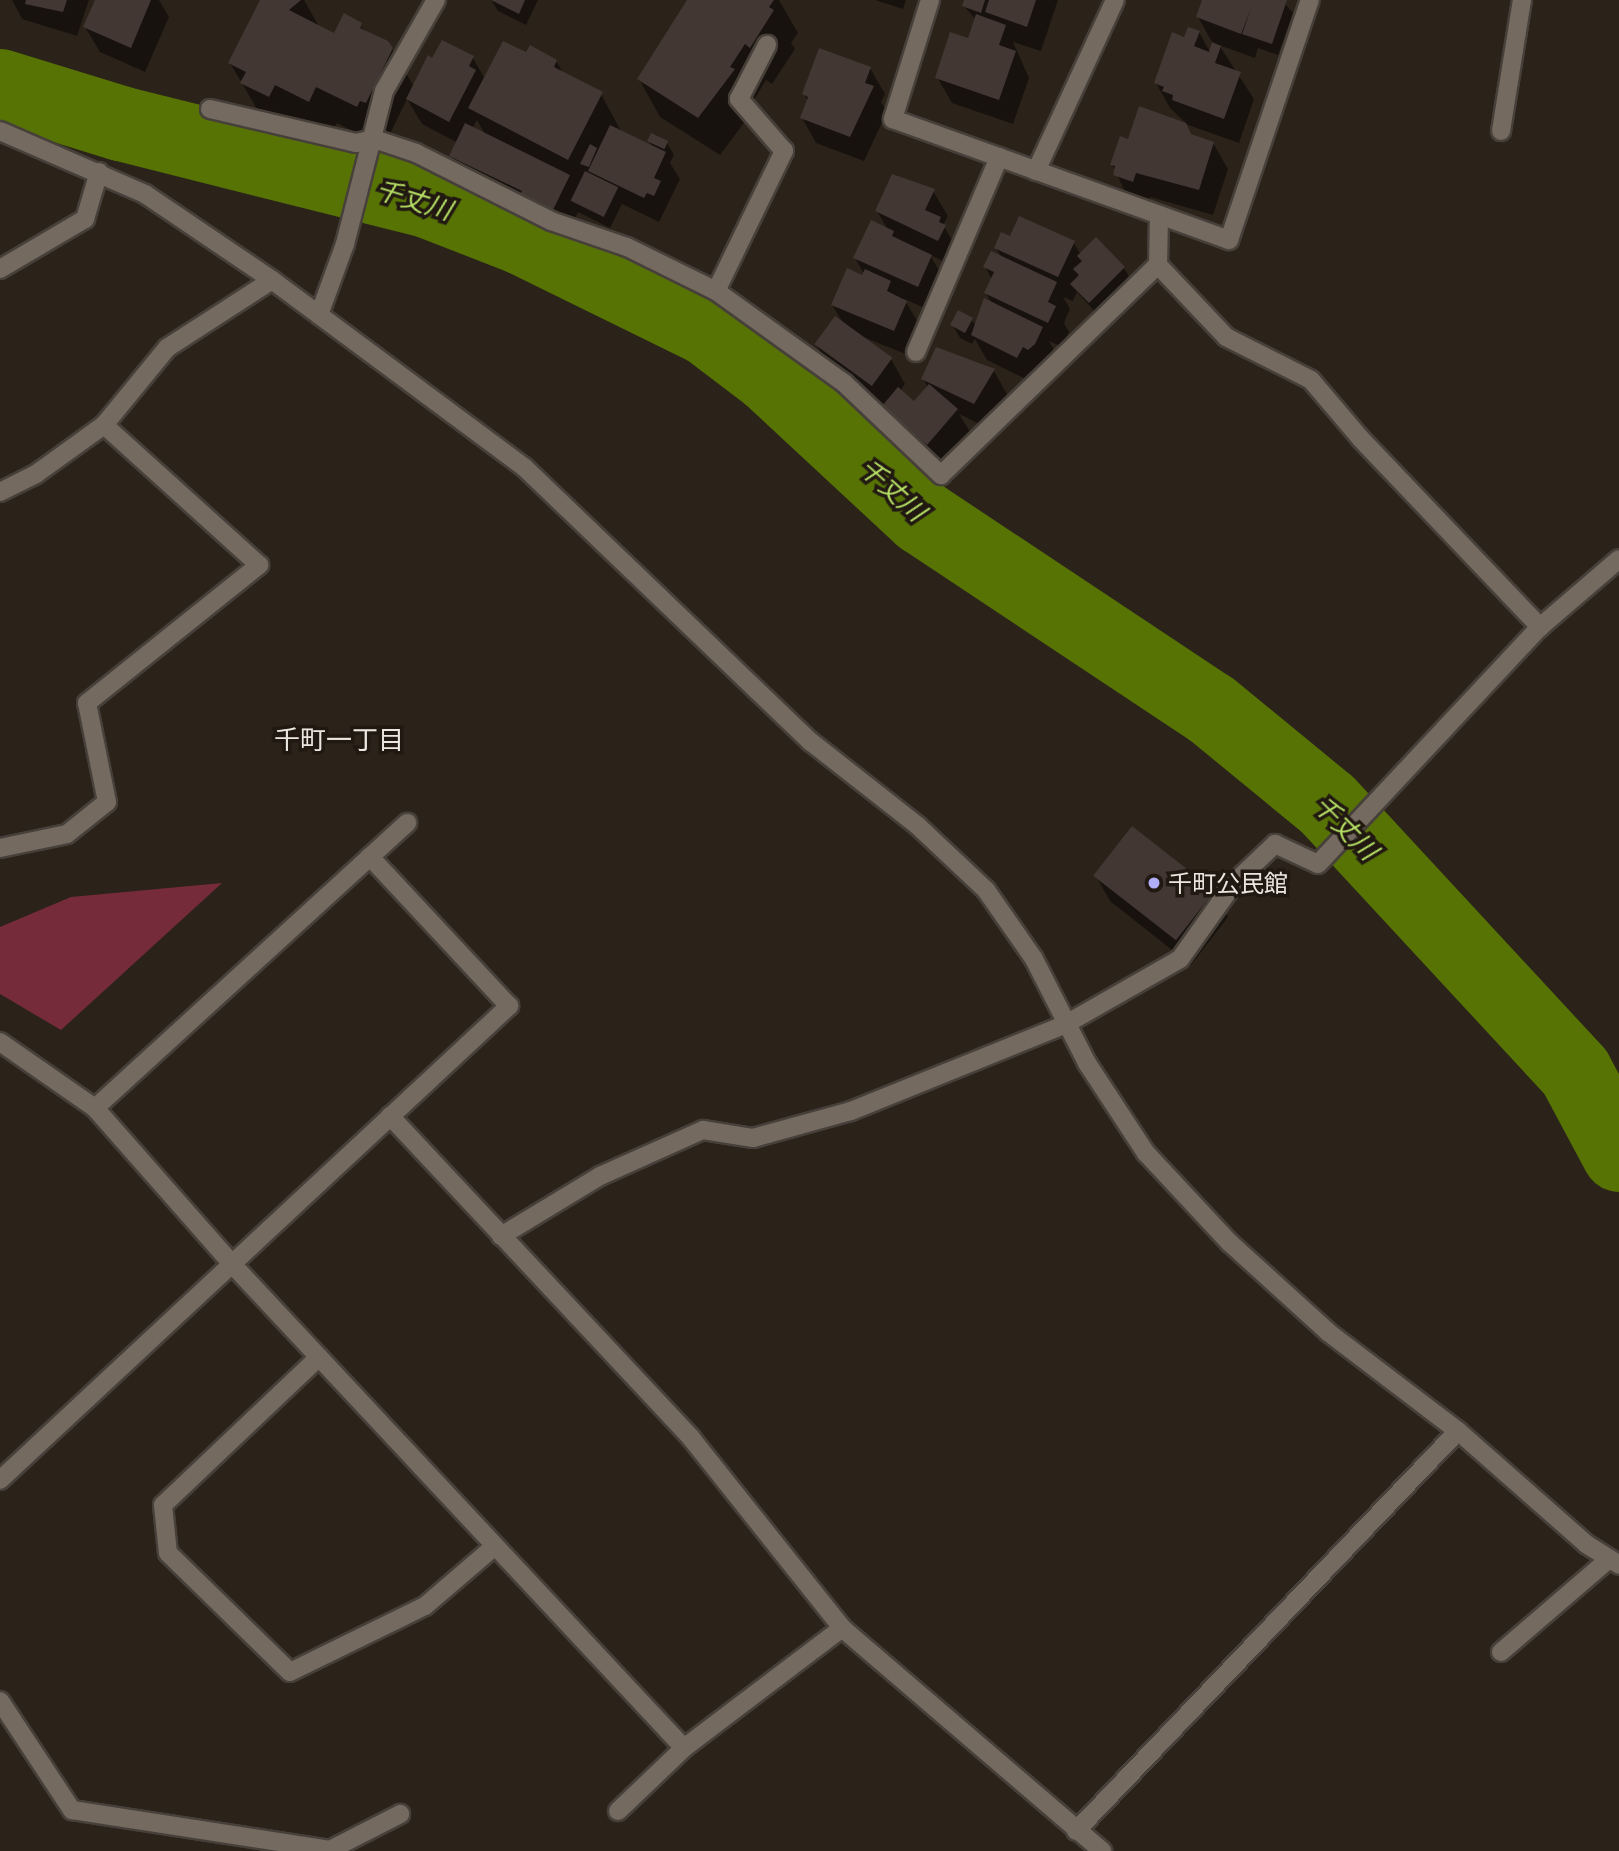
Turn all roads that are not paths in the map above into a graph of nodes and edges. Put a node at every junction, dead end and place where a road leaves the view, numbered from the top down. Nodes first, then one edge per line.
1 (436, 0) edge
2 (930, 0) edge
3 (1115, 0) edge
4 (1310, 0) edge
5 (1522, 0) edge
6 (767, 45) dead end
7 (210, 109) dead end
8 (0, 131) edge
9 (1501, 131) dead end
10 (372, 144) junction
11 (999, 157) junction
12 (1036, 170) junction
13 (99, 172) junction
14 (1159, 215) junction
15 (1158, 265) junction
16 (0, 268) edge
17 (272, 280) junction
18 (716, 291) junction
19 (319, 315) junction
20 (916, 352) dead end
21 (104, 425) junction
22 (0, 492) edge
23 (1619, 559) edge
24 (1540, 627) junction
25 (407, 823) dead end
26 (0, 848) edge
27 (370, 857) junction
28 (1066, 1024) junction
29 (0, 1042) edge
30 (95, 1108) junction
31 (390, 1116) junction
32 (501, 1236) junction
33 (232, 1264) junction
34 (319, 1357) junction
35 (1458, 1431) junction
36 (2, 1474) edge
37 (495, 1545) junction
38 (1614, 1562) edge
39 (842, 1628) junction
40 (1500, 1652) dead end
41 (0, 1701) edge
42 (684, 1748) junction
43 (618, 1811) dead end
44 (400, 1814) dead end
45 (1076, 1831) junction
46 (1102, 1851) edge

1 - 10 street
2 - 11 street
3 - 12 street
4 - 14 street
5 - 9 street
6 - 18 street
7 - 10 street
8 - 13 street
10 - 18 street
10 - 19 street
11 - 12 street
11 - 20 street
12 - 14 street
13 - 16 street
13 - 17 street
14 - 15 street
15 - 18 street
15 - 24 street
17 - 19 street
17 - 21 street
19 - 28 street
21 - 22 street
21 - 26 street
23 - 24 street
24 - 28 street
25 - 27 street
27 - 30 street
27 - 31 street
28 - 32 street
28 - 35 street
29 - 30 street
30 - 33 street
31 - 32 street
31 - 33 street
32 - 39 street
33 - 34 street
33 - 36 street
34 - 37 street
34 - 37 street
35 - 38 street
35 - 45 street
37 - 42 street
38 - 40 street
39 - 42 street
39 - 45 street
41 - 44 street
42 - 43 street
45 - 46 street

